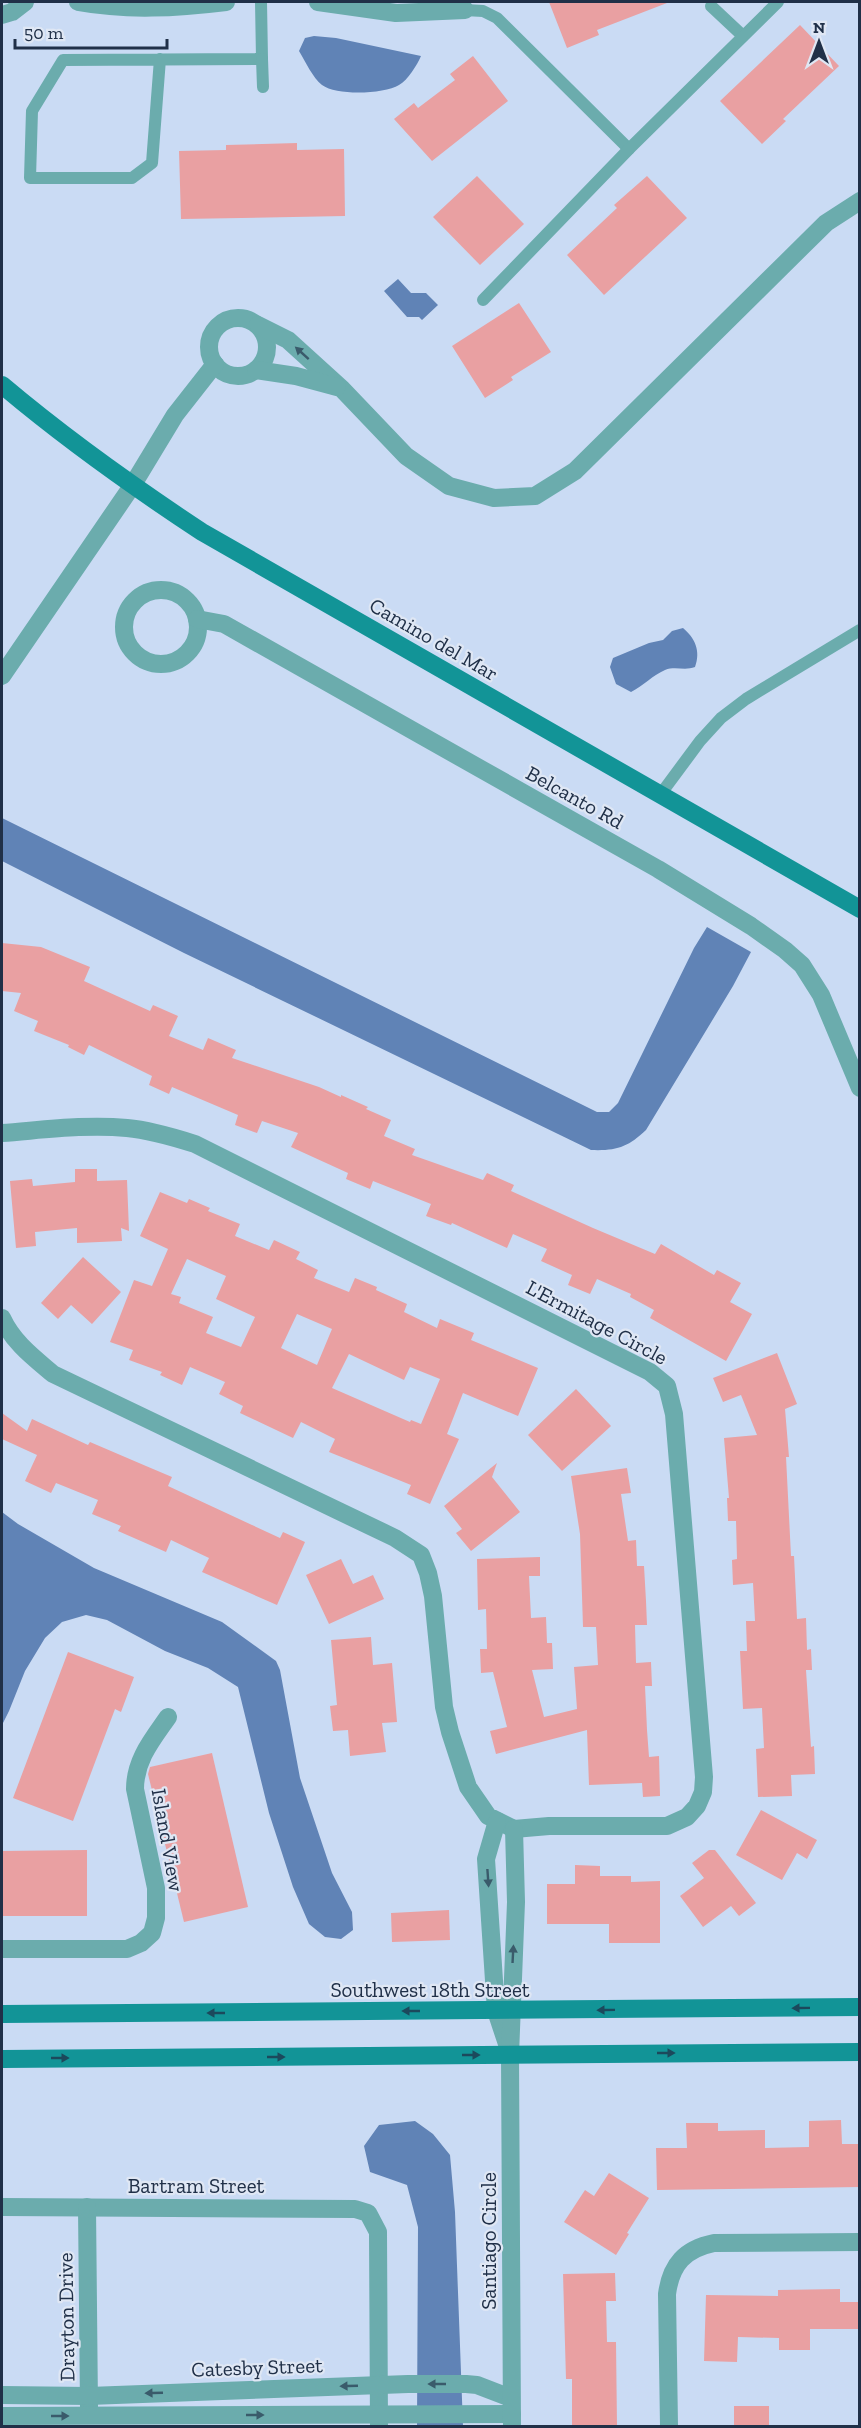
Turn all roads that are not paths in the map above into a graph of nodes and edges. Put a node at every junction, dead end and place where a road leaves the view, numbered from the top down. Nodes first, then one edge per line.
1 (25, 2) edge
2 (78, 2) edge
3 (226, 2) edge
4 (261, 2) edge
5 (318, 2) edge
6 (778, 2) edge
7 (711, 6) dead end
8 (465, 10) joint
9 (2, 15) edge
10 (743, 36) junction
11 (160, 59) junction
12 (262, 59) junction
13 (262, 87) dead end
14 (629, 149) junction
15 (860, 201) edge
16 (483, 300) dead end
17 (258, 325) junction
18 (215, 364) junction
19 (256, 370) junction
20 (2, 385) edge
21 (342, 388) junction
22 (132, 486) junction
23 (197, 619) junction
24 (860, 630) edge
25 (2, 676) edge
26 (660, 795) junction
27 (860, 909) edge
28 (860, 1088) edge
29 (2, 1133) edge
30 (2, 1318) edge
31 (168, 1717) dead end
32 (497, 1821) junction
33 (514, 1829) junction
34 (2, 1949) edge
35 (860, 2007) edge
36 (504, 2011) junction
37 (2, 2014) edge
38 (860, 2052) edge
39 (510, 2055) junction
40 (2, 2059) edge
41 (2, 2207) edge
42 (87, 2207) junction
43 (860, 2242) edge
44 (378, 2385) junction
45 (2, 2395) edge
46 (89, 2396) junction
47 (512, 2413) edge
48 (2, 2416) edge
49 (379, 2420) edge
50 (90, 2421) edge
51 (669, 2427) edge

1 - 9 street
2 - 3 street
4 - 12 lane
5 - 8 street
6 - 10 lane
7 - 10 lane
8 - 14 lane
10 - 14 lane
11 - 11 lane
11 - 12 lane
12 - 13 lane
14 - 16 lane
15 - 21 street
17 - 18 street
17 - 19 street
21 -> 17 street
18 - 19 street
18 - 22 street
19 - 21 street
20 - 22 main road, Camino del Mar
22 - 25 street
22 - 26 main road, Camino del Mar
23 - 23 street
23 - 28 street, Belcanto Rd
24 - 26 lane
26 - 27 main road, Camino del Mar
29 - 33 street, L'Ermitage Circle
30 - 32 street
31 - 34 street, Island View
32 - 33 street
32 -> 36 street
36 -> 33 street
35 -> 36 main road, Southwest 18th Street
36 -> 37 main road, Southwest 18th Street
36 - 39 street
39 -> 38 main road
40 -> 39 main road
39 - 47 street, Santiago Circle
41 - 42 street, Bartram Street
42 - 44 street, Bartram Street
42 - 46 street, Drayton Drive
43 - 51 street
44 -> 46 street, Catesby Street
47 -> 44 street, Catesby Street
44 - 49 street
45 - 46 street, Catesby Street
46 - 50 street, Drayton Drive
47 - 49 street
48 -> 50 street
50 -> 49 street

